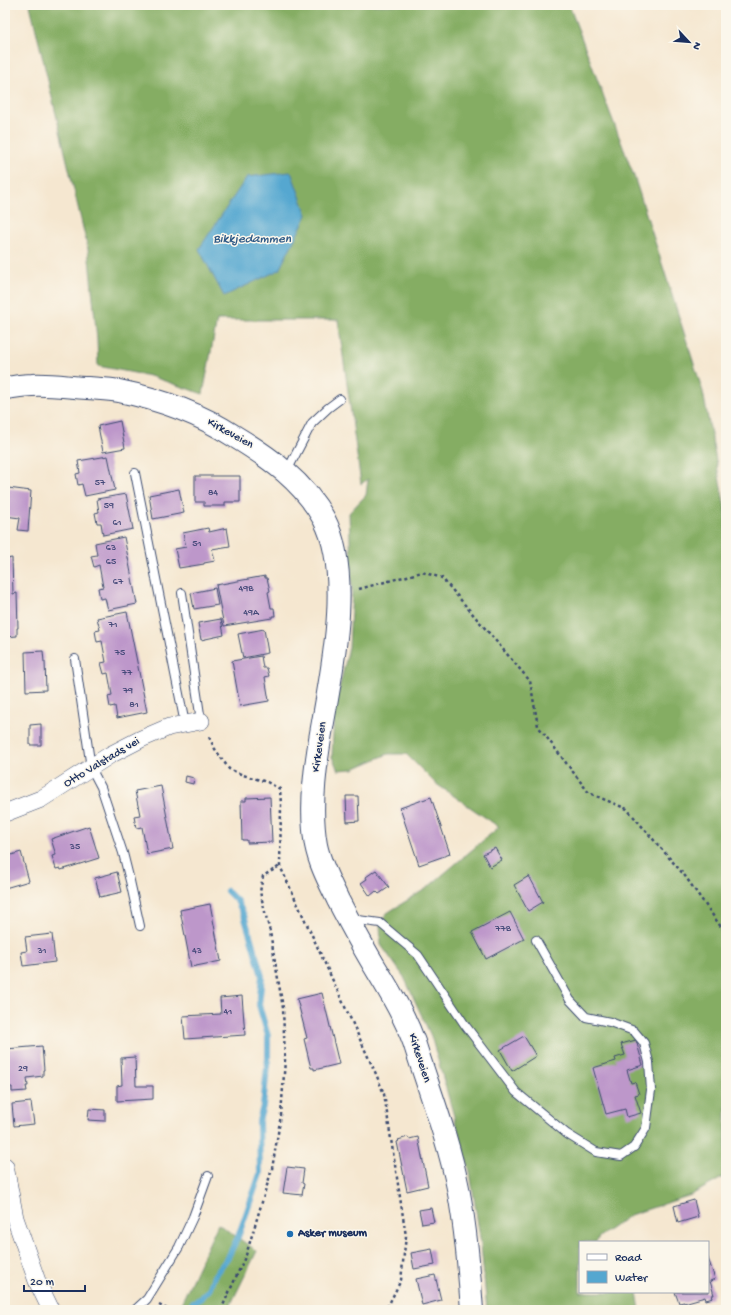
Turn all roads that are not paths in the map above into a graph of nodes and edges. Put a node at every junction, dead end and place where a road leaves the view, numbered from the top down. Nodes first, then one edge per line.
1 (5, 388) edge
2 (340, 399) dead end
3 (286, 472) junction
4 (135, 473) dead end
5 (182, 593) dead end
6 (75, 659) dead end
7 (193, 722) junction
8 (91, 768) junction
9 (5, 813) edge
10 (348, 919) junction
11 (140, 926) dead end
12 (536, 940) dead end
13 (5, 1166) edge
14 (208, 1176) dead end
15 (10, 1219) edge
16 (51, 1310) edge
17 (135, 1310) edge
18 (472, 1310) edge

1 - 3 main road, Kirkeveien
2 - 3 lane
3 - 10 main road, Kirkeveien
4 - 7 lane
5 - 7 lane
6 - 8 lane
7 - 8 street, Otto Valstads vei
8 - 9 street, Otto Valstads vei
8 - 11 lane
10 - 12 lane
10 - 18 main road, Kirkeveien
13 - 15 street
14 - 17 lane
15 - 16 street

